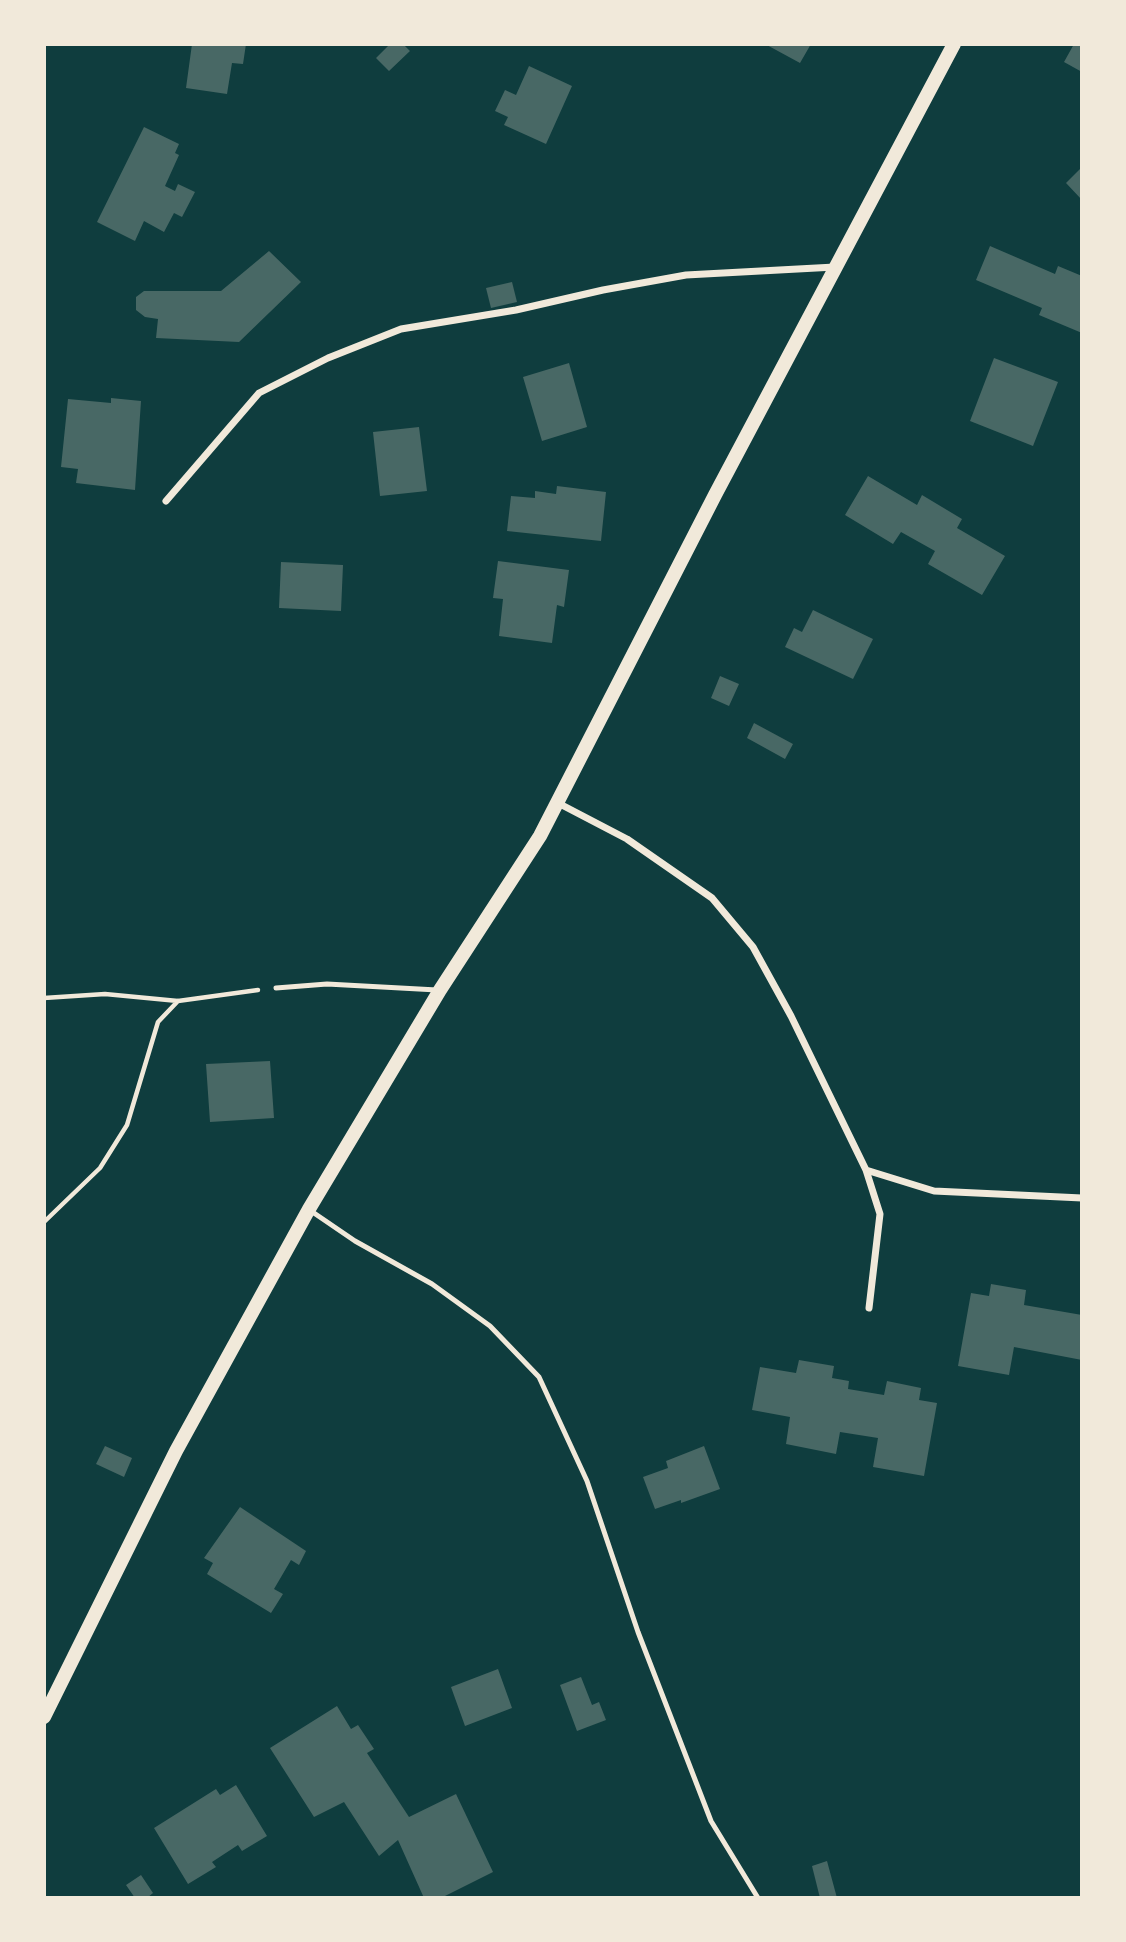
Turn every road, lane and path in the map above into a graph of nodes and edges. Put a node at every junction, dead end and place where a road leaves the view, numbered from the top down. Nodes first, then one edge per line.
1 (954, 44) edge
2 (836, 267) junction
3 (166, 501) dead end
4 (557, 803) junction
5 (276, 988) joint
6 (440, 990) junction
7 (44, 998) edge
8 (178, 1001) junction
9 (866, 1170) junction
10 (1082, 1198) edge
11 (309, 1209) junction
12 (44, 1222) edge
13 (869, 1308) dead end
14 (44, 1717) edge
15 (758, 1898) edge

1 - 2 main road
2 - 3 street
2 - 4 main road
4 - 6 main road
4 - 9 street
5 - 6 lane
5 - 8 path
6 - 11 main road
7 - 8 path
8 - 12 path
9 - 10 street
9 - 13 street
11 - 14 main road
11 - 15 lane

